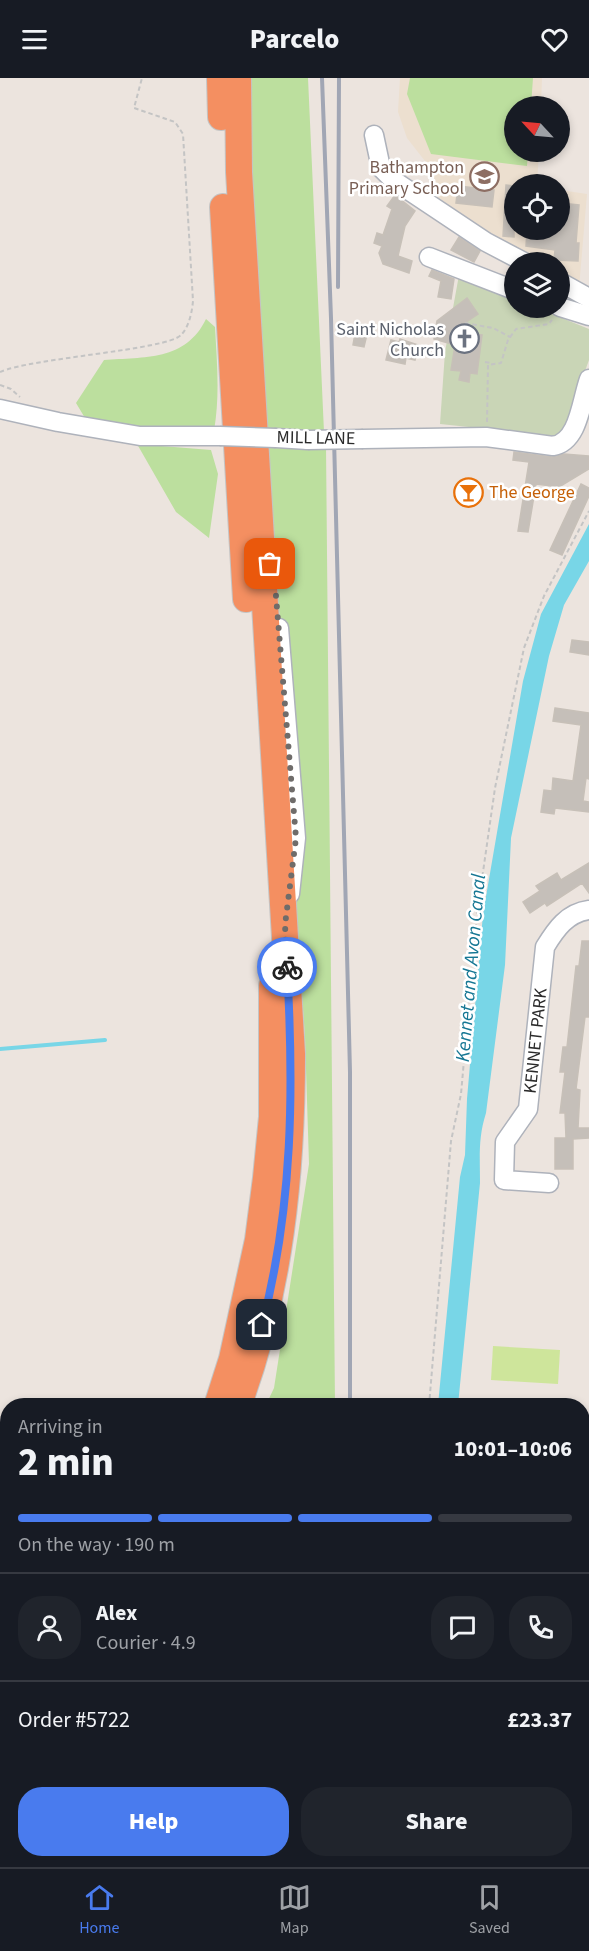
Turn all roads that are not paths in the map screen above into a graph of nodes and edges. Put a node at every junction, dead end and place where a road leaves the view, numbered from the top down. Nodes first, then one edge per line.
1 (220, 78) edge
2 (238, 78) edge
3 (374, 135) dead end
4 (505, 252) edge
5 (429, 257) dead end
6 (504, 286) edge
7 (570, 288) edge
8 (589, 298) edge
9 (570, 311) edge
10 (589, 316) edge
11 (589, 380) edge
12 (0, 409) edge
13 (589, 910) edge
14 (549, 1182) dead end
15 (236, 1332) junction
16 (211, 1398) edge
17 (220, 1398) edge
18 (240, 1398) edge

1 - 15 highway
2 - 18 highway
3 - 4 street
5 - 6 street
7 - 8 street
9 - 10 street
11 - 12 street, MILL LANE, bridge
13 - 14 street, KENNET PARK
15 - 16 highway
15 - 17 highway

